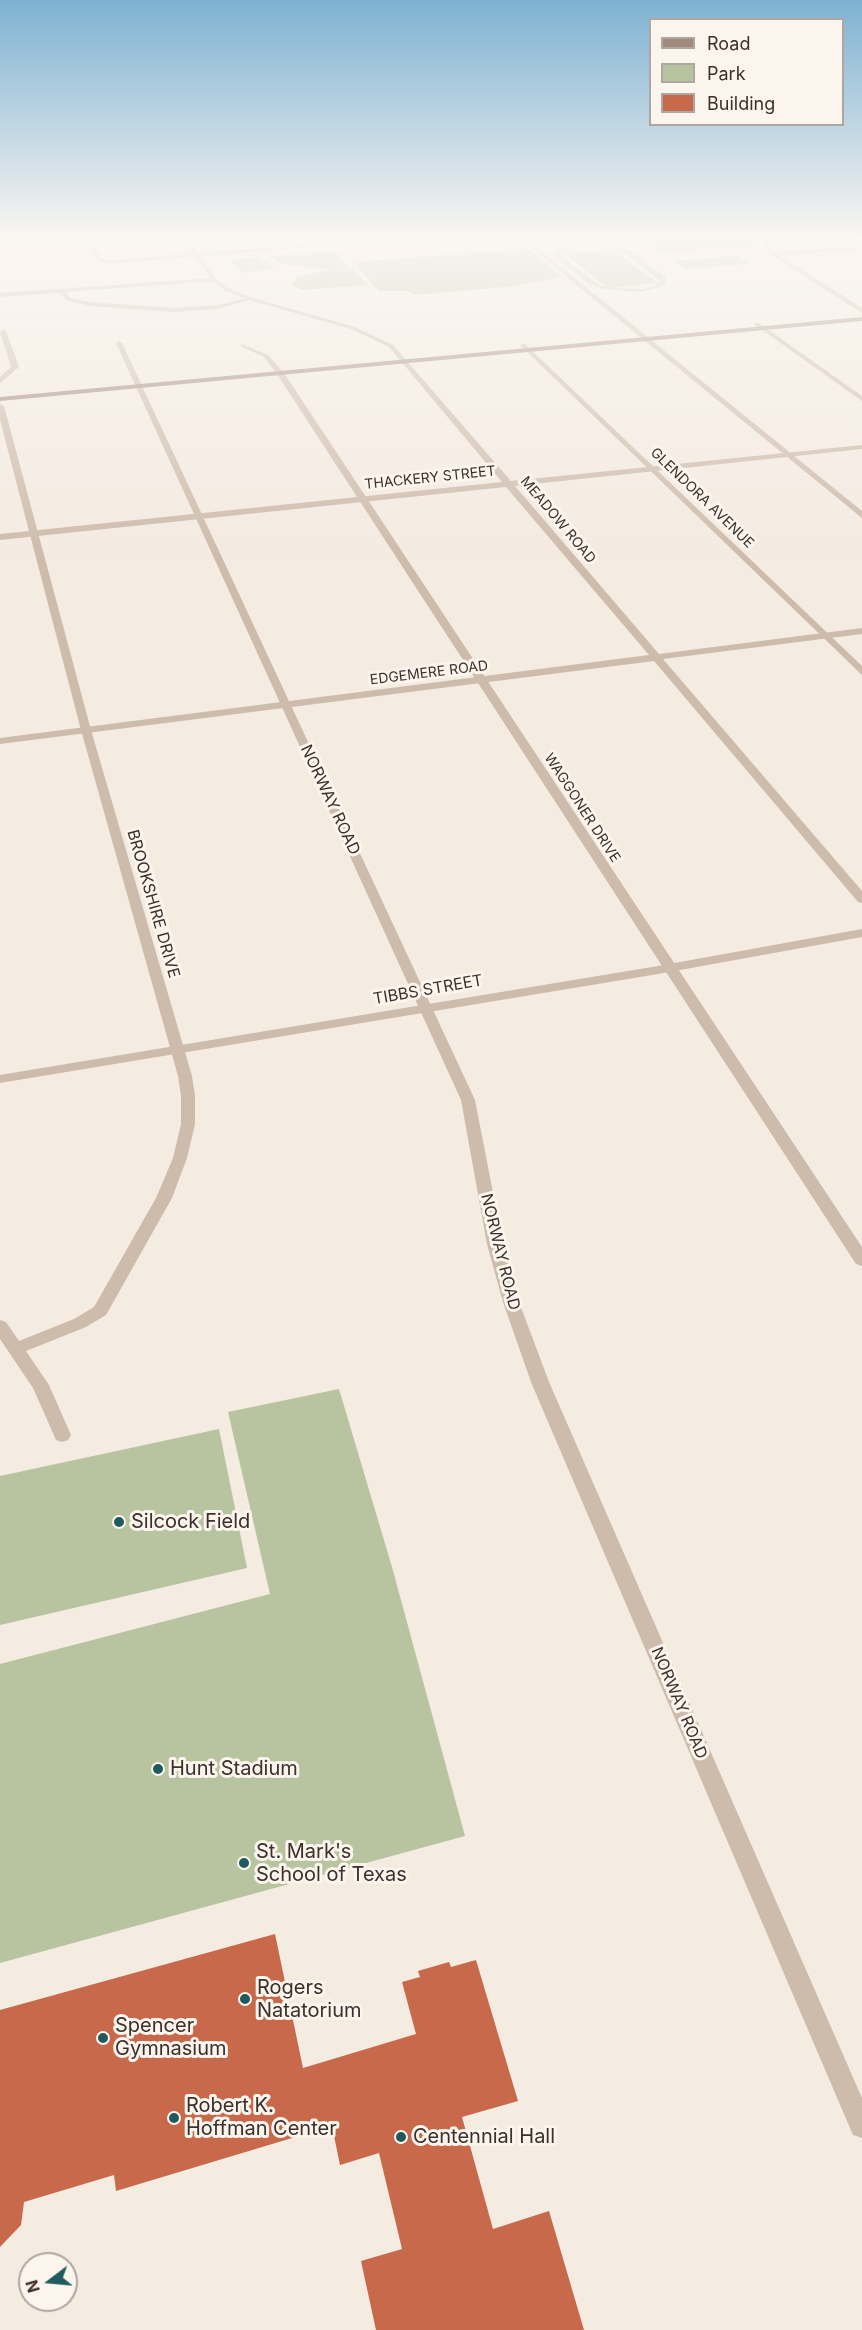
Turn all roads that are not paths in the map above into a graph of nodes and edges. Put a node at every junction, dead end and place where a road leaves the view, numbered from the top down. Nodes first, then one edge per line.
1 (120, 343) dead end
2 (7, 344) edge
3 (388, 344) edge
4 (564, 344) edge
5 (652, 344) edge
6 (785, 344) edge
7 (243, 345) dead end
8 (525, 347) junction
9 (403, 359) junction
10 (278, 370) junction
11 (0, 381) edge
12 (138, 383) junction
13 (0, 393) edge
14 (0, 399) edge
15 (862, 399) edge
16 (0, 406) edge
17 (862, 447) edge
18 (788, 454) junction
19 (652, 469) junction
20 (509, 483) junction
21 (361, 499) junction
22 (862, 515) edge
23 (199, 516) junction
24 (33, 534) junction
25 (0, 537) edge
26 (862, 631) edge
27 (825, 636) junction
28 (657, 657) junction
29 (862, 672) edge
30 (480, 680) junction
31 (286, 705) junction
32 (86, 730) junction
33 (0, 741) edge
34 (862, 899) edge
35 (862, 933) edge
36 (668, 967) junction
37 (425, 1008) junction
38 (176, 1049) junction
39 (0, 1079) edge
40 (862, 1260) edge
41 (0, 1326) edge
42 (17, 1348) junction
43 (62, 1435) dead end
44 (862, 2126) edge

1 - 12 street, NORWAY ROAD
2 - 11 street
3 - 9 street, MEADOW ROAD
4 - 8 main road
5 - 18 street
6 - 15 street
7 - 10 street, WAGGONER DRIVE
8 - 9 main road
8 - 19 street, GLENDORA AVENUE
9 - 10 main road
9 - 20 street, MEADOW ROAD
10 - 12 main road
10 - 21 street, WAGGONER DRIVE
12 - 13 main road
12 - 14 main road
12 - 23 street, NORWAY ROAD
16 - 24 street, BROOKSHIRE DRIVE
17 - 18 street, THACKERY STREET
18 - 19 street, THACKERY STREET
18 - 22 street
19 - 20 street, THACKERY STREET
19 - 27 street, GLENDORA AVENUE
20 - 21 street, THACKERY STREET
20 - 28 street, MEADOW ROAD
21 - 23 street, THACKERY STREET
21 - 30 street, WAGGONER DRIVE
23 - 24 street, THACKERY STREET
23 - 31 street, NORWAY ROAD
24 - 25 street, THACKERY STREET
24 - 32 street, BROOKSHIRE DRIVE
26 - 27 street, EDGEMERE ROAD
27 - 28 street, EDGEMERE ROAD
27 - 29 street, GLENDORA AVENUE
28 - 30 street, EDGEMERE ROAD
28 - 34 street, MEADOW ROAD
30 - 31 street, EDGEMERE ROAD
30 - 36 street, WAGGONER DRIVE
31 - 32 street, EDGEMERE ROAD
31 - 37 street, NORWAY ROAD
32 - 33 street, EDGEMERE ROAD
32 - 38 street, BROOKSHIRE DRIVE
35 - 36 street, TIBBS STREET
36 - 37 street, TIBBS STREET
36 - 40 street, WAGGONER DRIVE
37 - 38 street, TIBBS STREET
37 - 44 street, NORWAY ROAD
38 - 39 street, TIBBS STREET
38 - 42 street, BROOKSHIRE DRIVE
41 - 42 street
42 - 43 street

